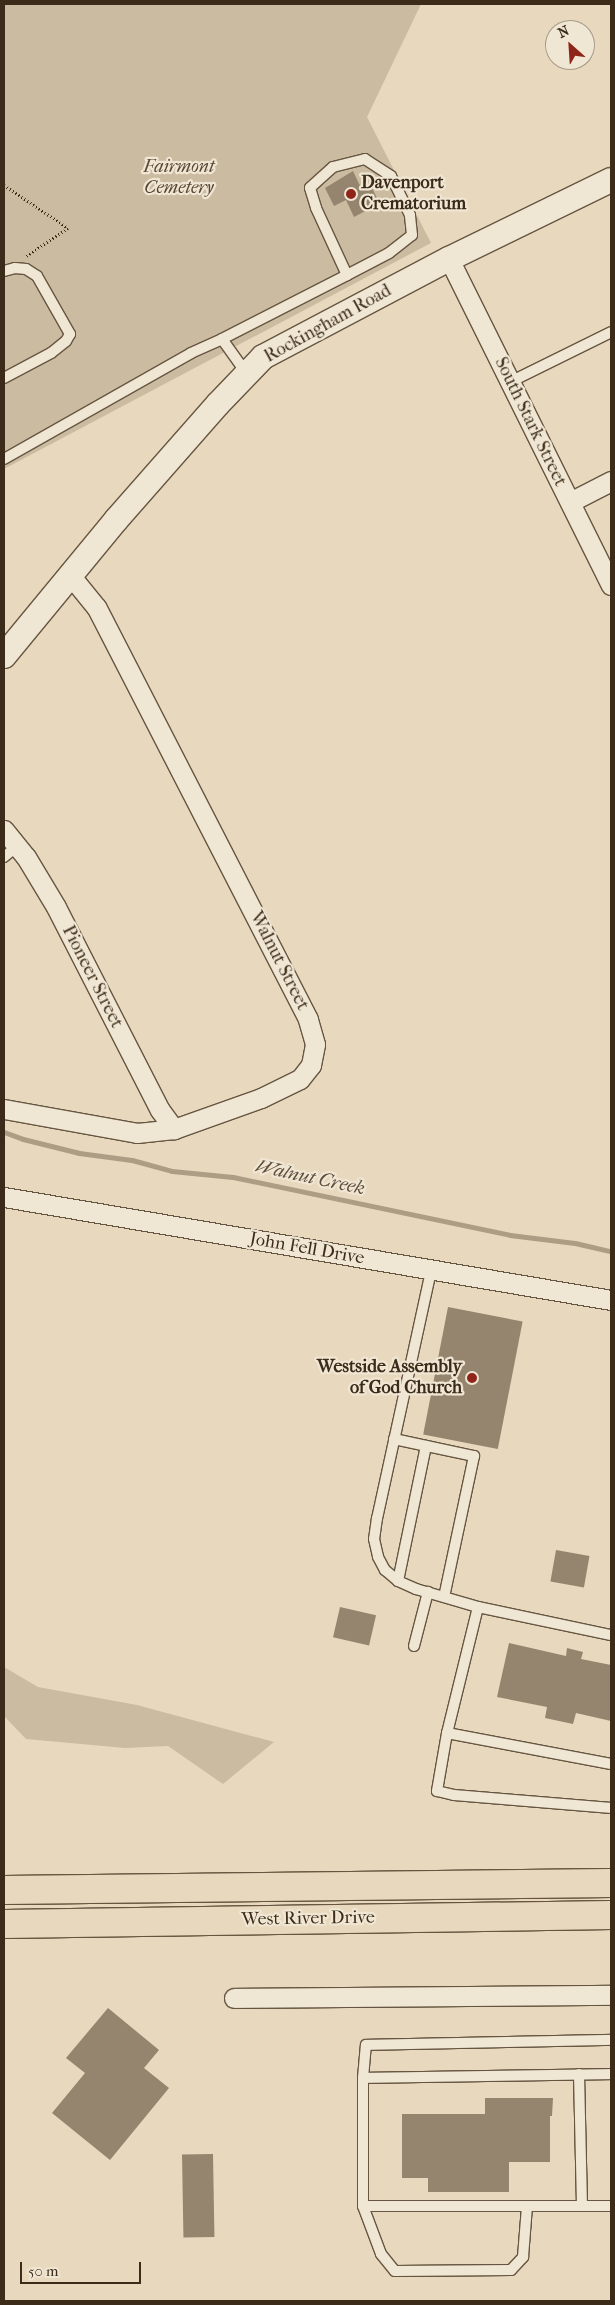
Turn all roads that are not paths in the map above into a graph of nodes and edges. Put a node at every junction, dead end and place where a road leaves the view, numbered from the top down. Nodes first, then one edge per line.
1 (611, 180) edge
2 (449, 259) junction
3 (4, 271) edge
4 (347, 275) junction
5 (611, 332) edge
6 (222, 339) junction
7 (247, 374) junction
8 (4, 378) edge
9 (510, 382) junction
10 (4, 459) edge
11 (611, 482) edge
12 (570, 502) junction
13 (71, 576) junction
14 (611, 585) edge
15 (4, 656) edge
16 (4, 830) edge
17 (10, 852) edge
18 (4, 1109) edge
19 (174, 1129) junction
20 (4, 1197) edge
21 (432, 1271) junction
22 (611, 1300) edge
23 (394, 1439) junction
24 (426, 1446) junction
25 (398, 1581) junction
26 (428, 1592) junction
27 (444, 1597) junction
28 (478, 1607) junction
29 (611, 1635) edge
30 (414, 1646) dead end
31 (447, 1733) junction
32 (611, 1764) edge
33 (611, 1808) edge
34 (611, 1883) edge
35 (4, 1890) edge
36 (611, 1915) edge
37 (4, 1924) edge
38 (611, 1996) edge
39 (234, 1998) dead end
40 (611, 2040) edge
41 (579, 2074) junction
42 (611, 2074) edge
43 (363, 2078) junction
44 (363, 2206) junction
45 (527, 2206) junction
46 (582, 2206) junction
47 (611, 2206) edge

1 - 2 street, Rockingham Road
2 - 7 street, Rockingham Road
2 - 9 street, South Stark Street
3 - 8 lane
4 - 4 lane
4 - 6 lane
5 - 9 lane
6 - 7 lane
6 - 10 lane
7 - 13 street, Rockingham Road
9 - 12 street, South Stark Street
11 - 12 street
12 - 14 street, South Stark Street
13 - 15 street, Rockingham Road
13 - 19 street, Walnut Street
16 - 17 street, Pioneer Street
17 - 19 street, Pioneer Street
18 - 19 street, Walnut Street
20 - 21 street, John Fell Drive
21 - 22 street, John Fell Drive
21 - 23 lane
23 - 24 lane
23 - 25 lane
24 - 25 lane
24 - 27 lane
25 - 26 lane
26 - 27 lane
26 - 30 lane
27 - 28 lane
28 - 29 lane
28 - 31 lane
31 - 32 lane
31 - 33 lane
34 - 35 main road, West River Drive
36 - 37 main road, West River Drive
38 - 39 street
40 - 43 lane
41 - 42 lane
41 - 43 lane
41 - 46 lane
43 - 44 lane
44 - 45 lane
44 - 45 lane
45 - 46 lane
46 - 47 lane

